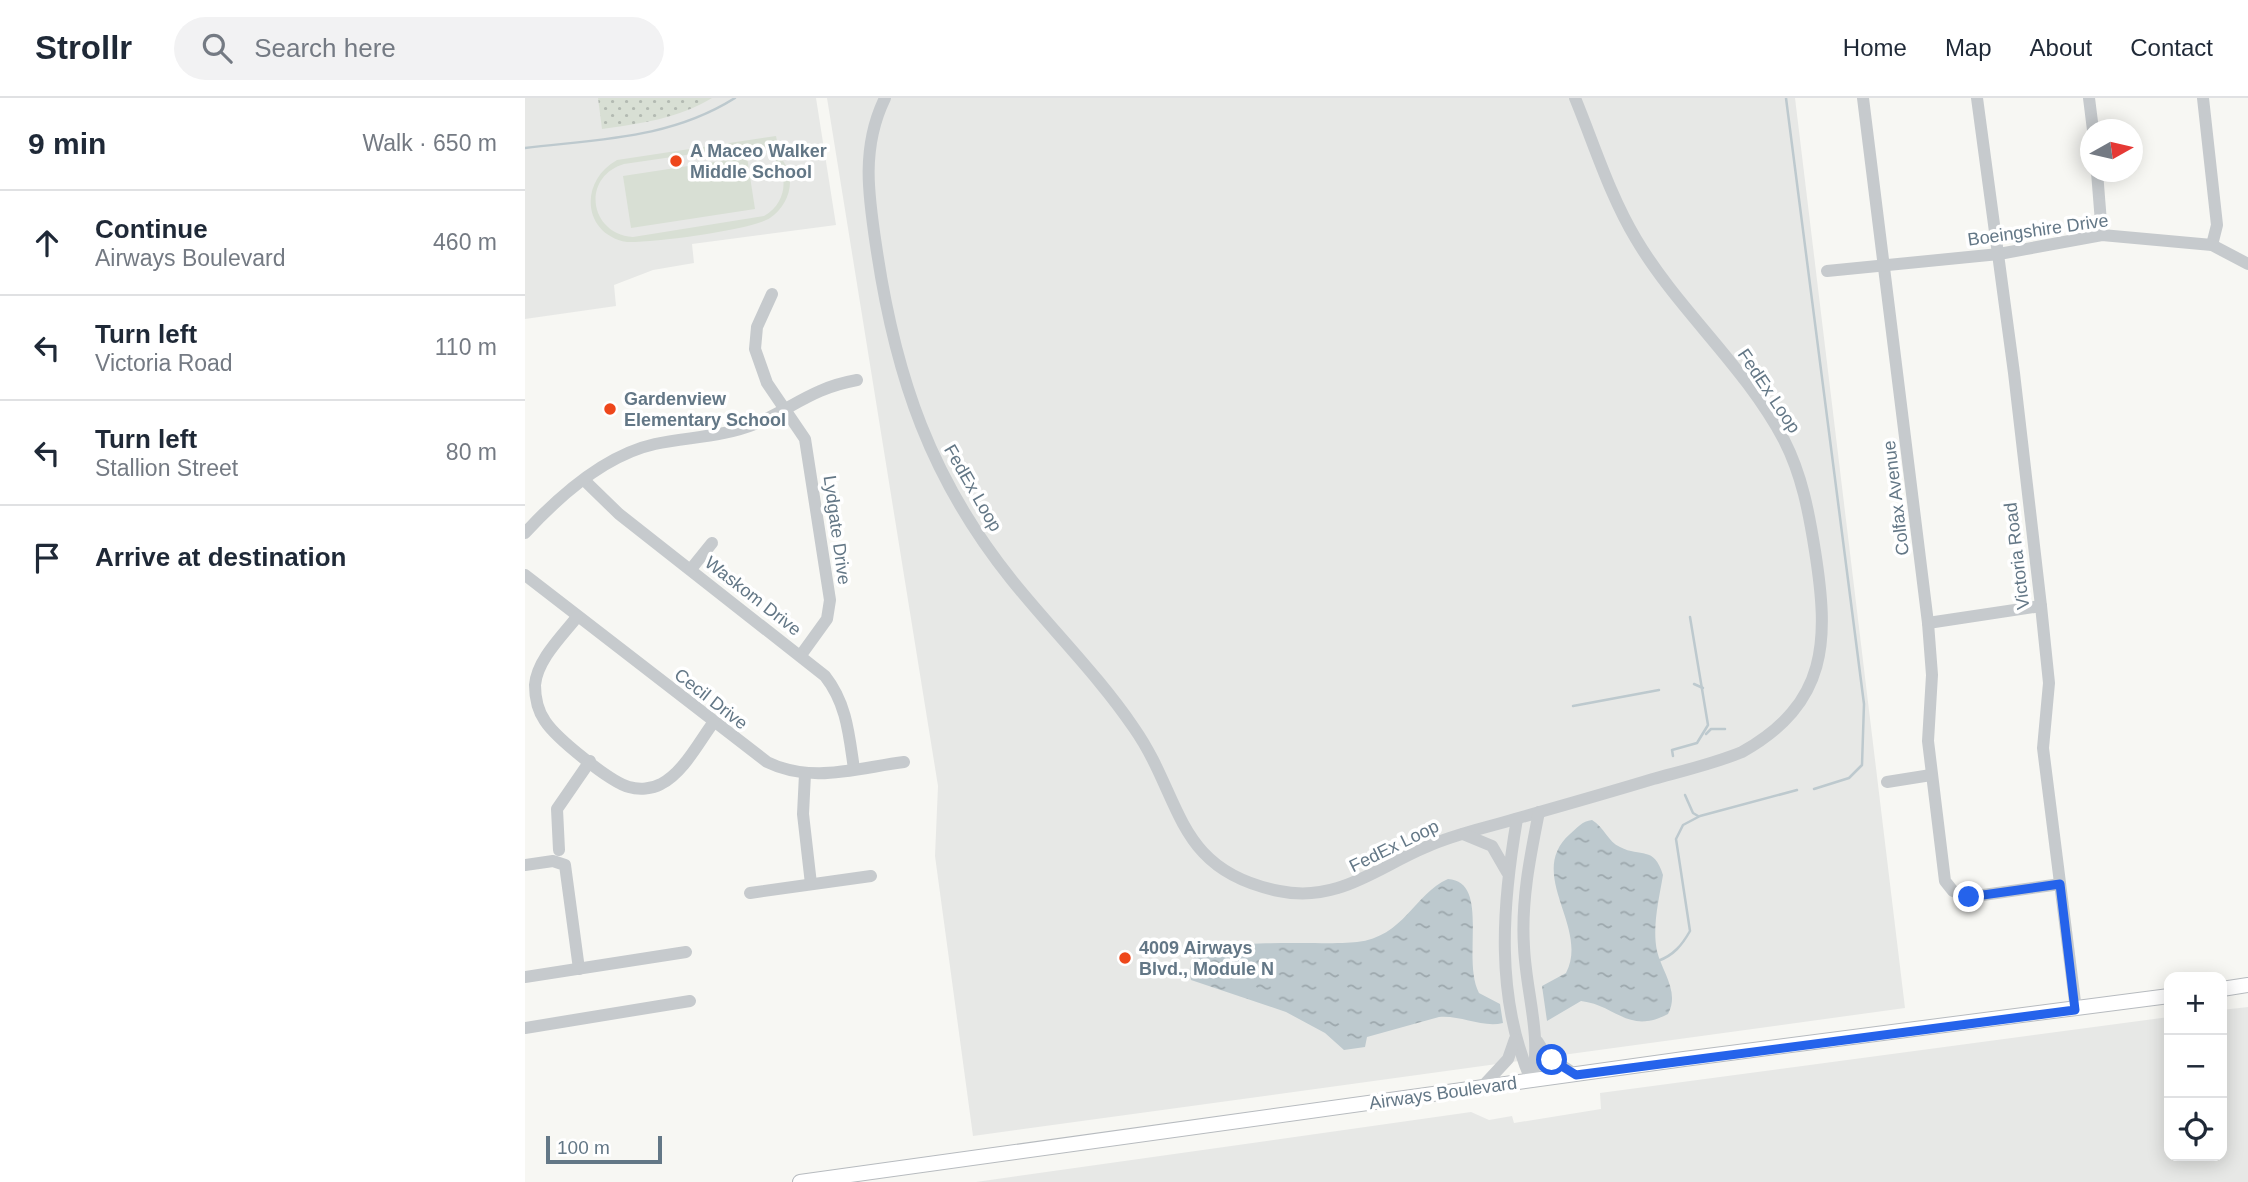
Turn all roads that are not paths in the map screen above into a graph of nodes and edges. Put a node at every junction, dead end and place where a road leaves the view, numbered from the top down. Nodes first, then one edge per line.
1 (885, 98) edge
2 (1575, 98) edge
3 (1863, 98) edge
4 (1977, 98) edge
5 (2089, 98) edge
6 (2203, 98) edge
7 (2092, 119) edge
8 (2098, 182) edge
9 (2102, 235) junction
10 (2212, 245) junction
11 (1999, 254) junction
12 (2248, 264) edge
13 (1886, 265) junction
14 (1828, 271) dead end
15 (772, 294) dead end
16 (857, 380) dead end
17 (784, 408) junction
18 (584, 480) junction
19 (525, 533) edge
20 (712, 543) dead end
21 (691, 569) junction
22 (525, 575) edge
23 (2041, 606) junction
24 (577, 617) junction
25 (1928, 623) junction
26 (801, 655) junction
27 (713, 723) junction
28 (590, 761) junction
29 (904, 762) dead end
30 (854, 769) junction
31 (805, 774) junction
32 (1931, 775) junction
33 (1887, 782) dead end
34 (1539, 812) junction
35 (1517, 819) junction
36 (1462, 834) junction
37 (559, 850) dead end
38 (525, 864) edge
39 (1507, 873) junction
40 (871, 876) dead end
41 (811, 884) junction
42 (2060, 884) junction
43 (750, 893) dead end
44 (686, 952) dead end
45 (1525, 957) junction
46 (1505, 959) junction
47 (579, 969) junction
48 (525, 977) edge
49 (2248, 985) edge
50 (2227, 988) edge
51 (2164, 997) edge
52 (690, 1001) dead end
53 (2075, 1010) junction
54 (525, 1028) edge
55 (1515, 1036) junction
56 (1537, 1040) junction
57 (1576, 1075) junction
58 (1532, 1081) junction
59 (1482, 1087) junction
60 (800, 1182) edge

1 - 36 street, FedEx Loop
2 - 34 street, FedEx Loop
3 - 13 street, Colfax Avenue
4 - 11 street, Victoria Road
5 - 7 street
6 - 10 street
8 - 9 street
9 - 10 street, Boeingshire Drive
9 - 11 street, Boeingshire Drive
10 - 12 street, Boeingshire Drive
11 - 13 street, Boeingshire Drive
11 - 23 street, Victoria Road
13 - 14 street, Boeingshire Drive
13 - 25 street, Colfax Avenue
15 - 17 street, Lydgate Drive
16 - 17 street
17 - 18 street
17 - 26 street, Lydgate Drive
18 - 19 street
18 - 21 street, Waskom Drive
20 - 21 street
21 - 26 street, Waskom Drive
22 - 24 street, Cecil Drive
23 - 25 street
23 - 42 street, Victoria Road
24 - 27 street, Cecil Drive
24 - 28 street
25 - 32 street, Colfax Avenue
26 - 30 street, Waskom Drive
27 - 28 street
27 - 31 street, Cecil Drive
28 - 37 street
29 - 30 street, Cecil Drive
30 - 31 street, Cecil Drive
31 - 41 street
32 - 33 street
32 - 42 street, Colfax Avenue
34 - 35 street, FedEx Loop
34 - 45 street
35 - 36 street, FedEx Loop
35 - 39 street
36 - 39 street
38 - 47 street
39 - 46 street
40 - 41 street
41 - 43 street
42 - 53 street, Victoria Road
44 - 47 street
45 - 46 street
45 - 56 street
46 - 55 street
47 - 48 street
49 - 50 main road
51 - 53 main road, Airways Boulevard
52 - 54 street
53 - 57 main road, Airways Boulevard
55 - 58 street
55 - 59 street
56 - 57 street
56 - 58 street
57 - 58 main road, Airways Boulevard
58 - 59 main road, Airways Boulevard
59 - 60 main road, Airways Boulevard

